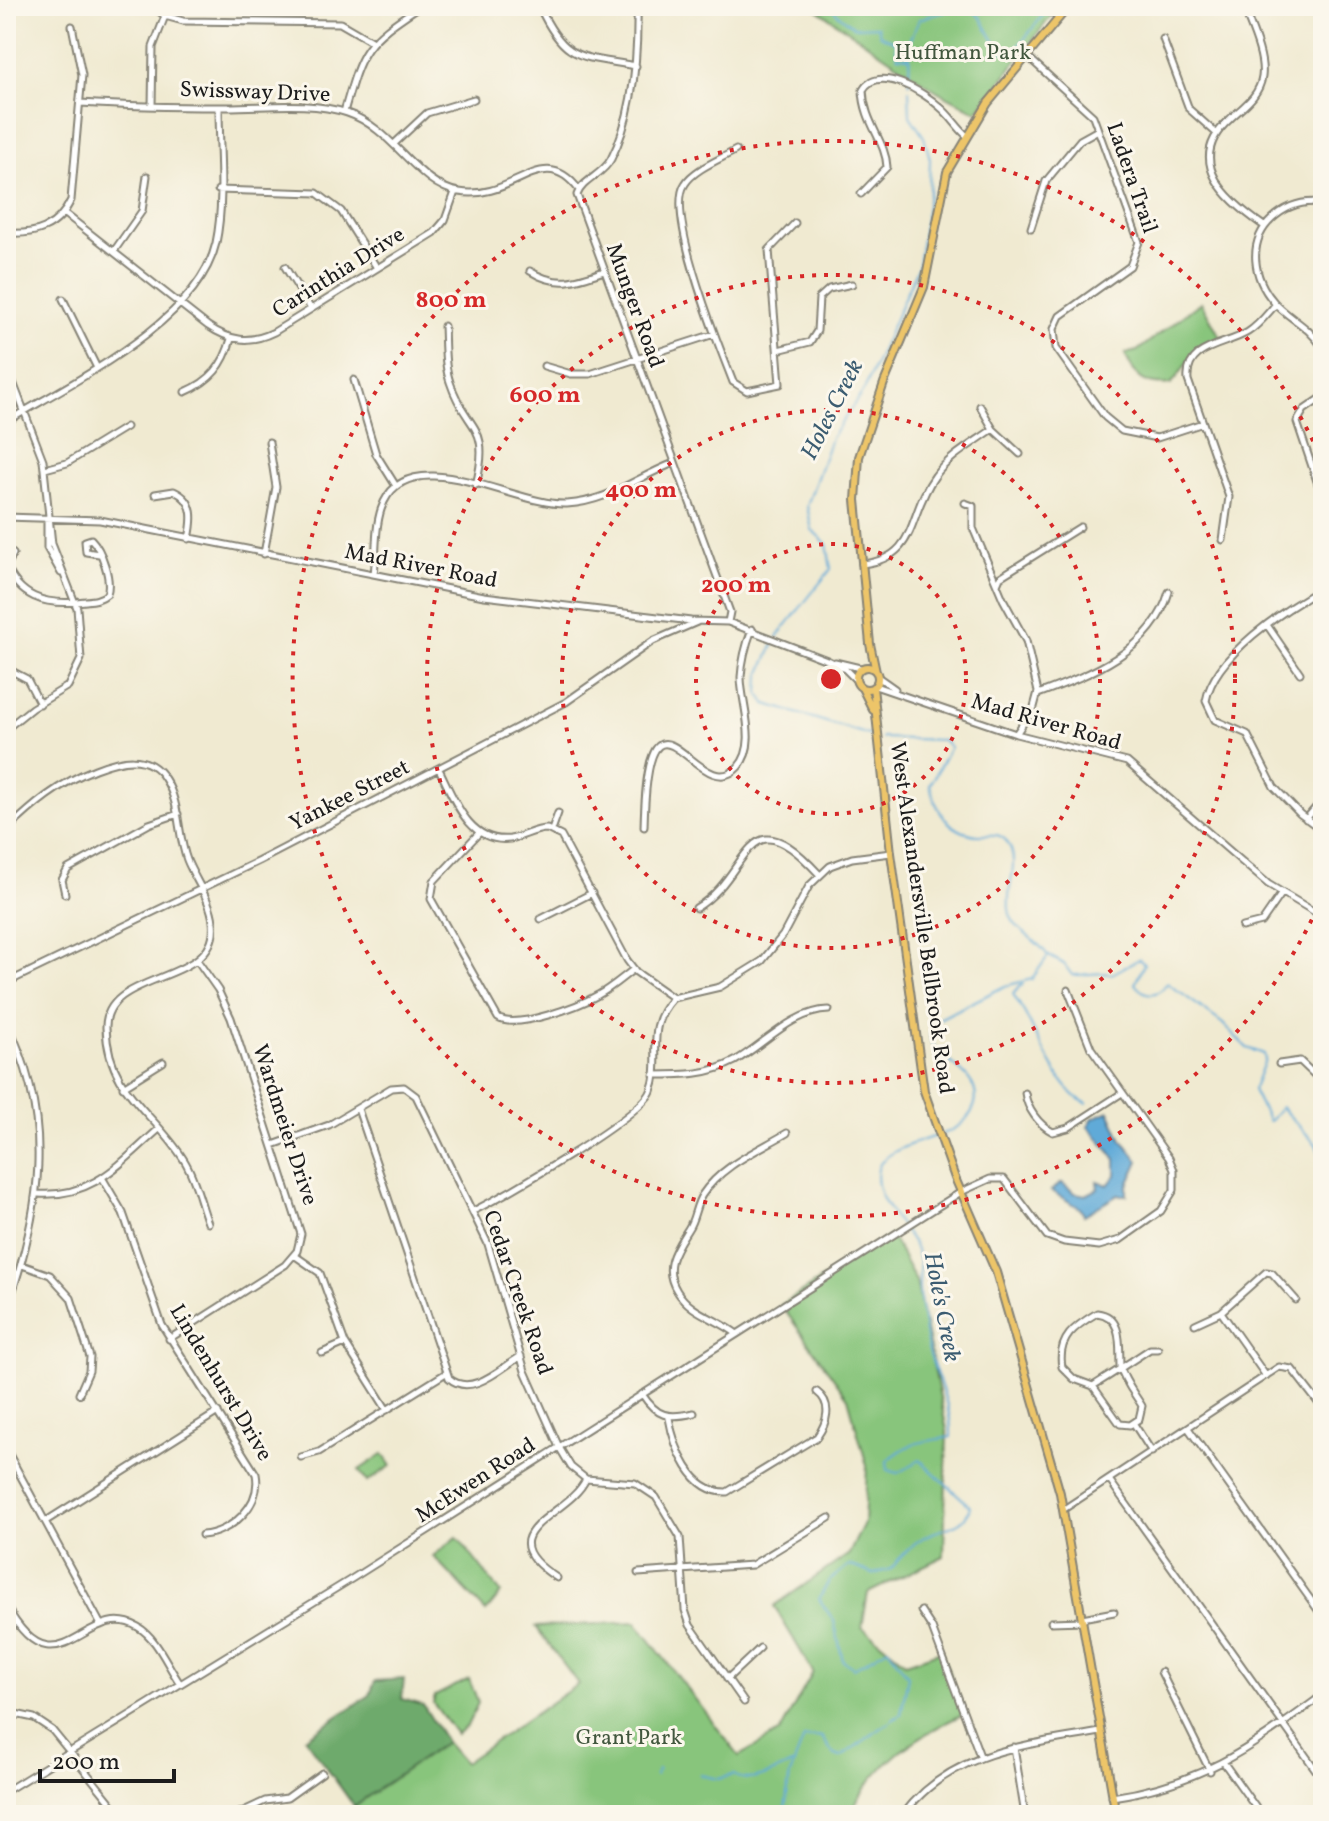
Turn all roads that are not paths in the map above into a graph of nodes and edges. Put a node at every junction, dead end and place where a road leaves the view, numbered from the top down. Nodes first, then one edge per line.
1 (152, 6) edge
2 (420, 6) edge
3 (539, 6) edge
4 (637, 6) edge
5 (1042, 6) edge
6 (1069, 6) edge
7 (1243, 6) edge
8 (165, 16) junction
9 (1059, 18) junction
10 (72, 26) dead end
11 (1163, 39) dead end
12 (371, 41) junction
13 (1027, 56) junction
14 (636, 66) junction
15 (474, 99) dead end
16 (81, 103) junction
17 (152, 106) junction
18 (219, 107) junction
19 (344, 112) junction
20 (1098, 130) junction
21 (1216, 133) junction
22 (966, 135) junction
23 (395, 143) junction
24 (736, 150) dead end
25 (147, 176) dead end
26 (218, 190) junction
27 (579, 190) junction
28 (455, 192) junction
29 (861, 194) dead end
30 (1323, 203) edge
31 (64, 213) junction
32 (795, 223) dead end
33 (1264, 226) junction
34 (1031, 228) dead end
35 (6, 233) edge
36 (114, 251) junction
37 (285, 267) dead end
38 (377, 268) junction
39 (530, 271) dead end
40 (604, 271) junction
41 (852, 284) dead end
42 (63, 299) dead end
43 (181, 304) junction
44 (1276, 304) junction
45 (311, 309) junction
46 (444, 326) dead end
47 (714, 334) junction
48 (231, 339) junction
49 (1323, 348) edge
50 (778, 350) junction
51 (637, 361) junction
52 (6, 364) edge
53 (96, 366) junction
54 (544, 366) dead end
55 (354, 380) dead end
56 (185, 392) dead end
57 (1323, 397) edge
58 (980, 406) dead end
59 (25, 411) junction
60 (6, 422) edge
61 (1203, 423) junction
62 (126, 427) dead end
63 (993, 429) junction
64 (269, 442) dead end
65 (1020, 454) dead end
66 (674, 463) junction
67 (45, 469) junction
68 (476, 485) junction
69 (396, 486) junction
70 (155, 494) dead end
71 (1323, 499) edge
72 (965, 503) dead end
73 (6, 517) edge
74 (47, 519) junction
75 (1080, 527) dead end
76 (189, 539) junction
77 (1223, 540) dead end
78 (6, 548) edge
79 (99, 554) dead end
80 (264, 554) junction
81 (862, 564) junction
82 (7, 566) edge
83 (374, 574) junction
84 (997, 584) junction
85 (1323, 588) edge
86 (1169, 592) dead end
87 (75, 602) junction
88 (698, 621) junction
89 (728, 622) junction
90 (1267, 625) junction
91 (752, 629) junction
92 (870, 644) junction
93 (827, 660) junction
94 (6, 668) edge
95 (862, 668) junction
96 (1300, 673) dead end
97 (877, 675) junction
98 (856, 680) junction
99 (874, 686) junction
100 (862, 688) junction
101 (903, 693) junction
102 (1038, 694) junction
103 (40, 704) junction
104 (876, 719) junction
105 (6, 729) edge
106 (1016, 734) junction
107 (439, 768) junction
108 (1323, 799) edge
109 (558, 813) dead end
110 (178, 814) junction
111 (1306, 819) junction
112 (644, 827) dead end
113 (552, 830) junction
114 (6, 831) edge
115 (1323, 831) edge
116 (479, 833) junction
117 (891, 853) junction
118 (819, 874) junction
119 (201, 890) junction
120 (592, 893) junction
121 (1282, 893) junction
122 (65, 894) dead end
123 (696, 908) dead end
124 (1323, 917) edge
125 (541, 919) dead end
126 (1242, 927) dead end
127 (197, 960) junction
128 (634, 969) junction
129 (6, 983) edge
130 (1068, 990) dead end
131 (673, 998) junction
132 (829, 1010) dead end
133 (6, 1021) edge
134 (163, 1062) dead end
135 (1279, 1064) dead end
136 (654, 1075) junction
137 (1323, 1083) edge
138 (123, 1087) junction
139 (1025, 1093) dead end
140 (1122, 1093) junction
141 (358, 1109) junction
142 (159, 1129) junction
143 (787, 1133) dead end
144 (273, 1145) junction
145 (103, 1179) junction
146 (961, 1192) junction
147 (38, 1194) junction
148 (473, 1211) junction
149 (208, 1223) dead end
150 (294, 1255) junction
151 (22, 1265) junction
152 (1296, 1300) dead end
153 (6, 1311) edge
154 (1221, 1312) junction
155 (1195, 1324) dead end
156 (737, 1334) junction
157 (169, 1339) junction
158 (345, 1343) junction
159 (1158, 1349) dead end
160 (322, 1353) dead end
161 (521, 1356) junction
162 (1121, 1368) junction
163 (446, 1373) junction
164 (1266, 1376) junction
165 (1093, 1386) junction
166 (817, 1392) dead end
167 (79, 1394) dead end
168 (642, 1394) junction
169 (1323, 1409) edge
170 (387, 1410) junction
171 (218, 1412) junction
172 (694, 1413) dead end
173 (669, 1418) junction
174 (1134, 1424) junction
175 (1188, 1428) junction
176 (559, 1447) junction
177 (6, 1449) edge
178 (1152, 1452) junction
179 (301, 1457) dead end
180 (586, 1479) junction
181 (1110, 1481) junction
182 (1064, 1509) junction
183 (829, 1518) dead end
184 (46, 1521) junction
185 (202, 1535) dead end
186 (683, 1571) junction
187 (638, 1573) dead end
188 (557, 1578) dead end
189 (6, 1606) edge
190 (921, 1611) dead end
191 (1114, 1612) dead end
192 (1323, 1617) edge
193 (1082, 1619) junction
194 (1051, 1622) dead end
195 (101, 1625) junction
196 (760, 1648) dead end
197 (1161, 1672) dead end
198 (727, 1679) junction
199 (179, 1682) junction
200 (1323, 1695) edge
201 (744, 1702) dead end
202 (6, 1712) edge
203 (1281, 1724) junction
204 (1101, 1732) junction
205 (1014, 1747) junction
206 (68, 1752) junction
207 (980, 1756) junction
208 (1224, 1763) junction
209 (1210, 1771) junction
210 (322, 1773) dead end
211 (1323, 1780) edge
212 (6, 1791) edge
213 (1112, 1797) junction
214 (121, 1815) edge
215 (235, 1815) edge
216 (903, 1815) edge
217 (1025, 1815) edge
218 (1116, 1815) edge
219 (1261, 1815) edge

1 - 8 street
2 - 12 street
3 - 14 street
4 - 14 street
5 - 9 street
6 - 9 main road
7 - 21 street
8 - 12 street
8 - 17 street
9 - 13 main road
10 - 16 street
11 - 21 street
12 - 19 street
13 - 20 street, Ladera Trail
13 - 22 main road
14 - 27 street
15 - 23 street
16 - 17 street, Swissway Drive
16 - 31 street
17 - 18 street, Swissway Drive
18 - 19 street, Swissway Drive
18 - 26 street
19 - 23 street, Swissway Drive
20 - 34 street
20 - 61 street, Ladera Trail
21 - 33 street
22 - 29 street
22 - 81 main road
23 - 28 street, Swissway Drive
24 - 47 street
25 - 36 street
26 - 38 street
26 - 43 street
27 - 28 street
27 - 40 street, Munger Road
28 - 38 street, Carinthia Drive
30 - 33 street
31 - 35 street
31 - 36 street
32 - 50 street
33 - 44 street
36 - 43 street
37 - 45 street
38 - 45 street, Carinthia Drive
39 - 40 street
40 - 51 street, Munger Road
41 - 50 street
42 - 53 street
43 - 48 street
43 - 53 street
44 - 49 street
44 - 61 street
45 - 48 street, Carinthia Drive
46 - 68 street
47 - 50 street
47 - 51 street
48 - 56 street
51 - 54 street
51 - 66 street, Munger Road
52 - 59 street
53 - 59 street
55 - 69 street
57 - 71 street
58 - 63 street
59 - 60 street
59 - 67 street
61 - 77 street
62 - 67 street
63 - 65 street
63 - 81 street
64 - 80 street
66 - 68 street
66 - 89 street, Munger Road
67 - 74 street
68 - 69 street
69 - 83 street
70 - 76 street
72 - 84 street
73 - 74 street, Mad River Road
74 - 76 street, Mad River Road
74 - 87 street
75 - 84 street
76 - 80 street, Mad River Road
78 - 82 street
79 - 87 street
80 - 83 street, Mad River Road
81 - 92 main road
82 - 87 street
83 - 88 street, Mad River Road
84 - 102 street
85 - 90 street
86 - 102 street
87 - 103 street
88 - 89 street, Mad River Road
88 - 107 street, Yankee Street
89 - 91 street, Mad River Road
90 - 96 street
90 - 111 street
91 - 93 street, Mad River Road
91 - 112 street
92 - 95 main road
92 - 97 main road
93 - 95 street, Mad River Road
93 - 98 street, Mad River Road
94 - 103 street
95 - 97 main road
95 - 98 main road
97 - 99 main road, West Alexandersville Bellbrook Road
97 - 101 street, Mad River Road
98 - 100 main road, West Alexandersville Bellbrook Road
99 - 100 main road
99 - 101 street, Mad River Road
99 - 104 main road, West Alexandersville Bellbrook Road
100 - 104 main road, West Alexandersville Bellbrook Road
101 - 106 street, Mad River Road
102 - 106 street
103 - 105 street
104 - 117 main road, West Alexandersville Bellbrook Road
106 - 121 street, Mad River Road
107 - 116 street
107 - 119 street, Yankee Street
108 - 111 street
109 - 113 street
110 - 114 street
110 - 119 street
110 - 122 street
111 - 115 street
113 - 116 street
113 - 120 street
116 - 128 street
117 - 118 street
117 - 146 main road, West Alexandersville Bellbrook Road
118 - 123 street
118 - 131 street
119 - 127 street
119 - 129 street, Yankee Street
120 - 125 street
120 - 128 street
121 - 124 street, Mad River Road
121 - 126 street
127 - 138 street
127 - 144 street, Wardmeier Drive
128 - 131 street
130 - 140 street
131 - 136 street
132 - 136 street
133 - 147 street
134 - 138 street
135 - 137 street
136 - 148 street
138 - 142 street
139 - 140 street
140 - 146 street, McEwen Road
141 - 144 street, Cedar Creek Road
141 - 148 street, Cedar Creek Road
141 - 163 street
142 - 145 street
142 - 149 street
143 - 156 street
144 - 150 street, Wardmeier Drive
145 - 147 street
145 - 157 street, Lindenhurst Drive
146 - 156 street, McEwen Road
146 - 182 main road, West Alexandersville Bellbrook Road
147 - 151 street
148 - 161 street, Cedar Creek Road
150 - 157 street
150 - 158 street
151 - 153 street
151 - 167 street
152 - 154 street
154 - 155 street
154 - 164 street
156 - 168 street, McEwen Road
157 - 171 street, Lindenhurst Drive
158 - 160 street
158 - 170 street
159 - 162 street
161 - 163 street
161 - 176 street, Cedar Creek Road
162 - 165 street
162 - 165 street
162 - 174 street
163 - 170 street
164 - 169 street
164 - 175 street
165 - 174 street
166 - 173 street
168 - 173 street
168 - 176 street, McEwen Road
170 - 179 street
171 - 184 street
171 - 185 street, Lindenhurst Drive
172 - 173 street
174 - 178 street
175 - 178 street
175 - 192 street
176 - 180 street, Cedar Creek Road
176 - 199 street, McEwen Road
177 - 184 street
178 - 181 street
180 - 186 street
180 - 188 street
181 - 182 street
181 - 203 street
182 - 193 main road, West Alexandersville Bellbrook Road
183 - 186 street
184 - 195 street
186 - 187 street
186 - 198 street
189 - 195 street
190 - 207 street
191 - 193 street
193 - 194 street
193 - 204 main road, West Alexandersville Bellbrook Road
195 - 199 street
196 - 198 street
197 - 209 street
198 - 201 street
199 - 206 street, McEwen Road
200 - 203 street
202 - 206 street
203 - 208 street
203 - 211 street
204 - 205 street
204 - 213 main road, West Alexandersville Bellbrook Road
205 - 207 street
205 - 217 street
206 - 212 street, McEwen Road
206 - 214 street
207 - 216 street
208 - 209 street
208 - 219 street
209 - 213 street
210 - 215 street
213 - 218 main road, West Alexandersville Bellbrook Road

